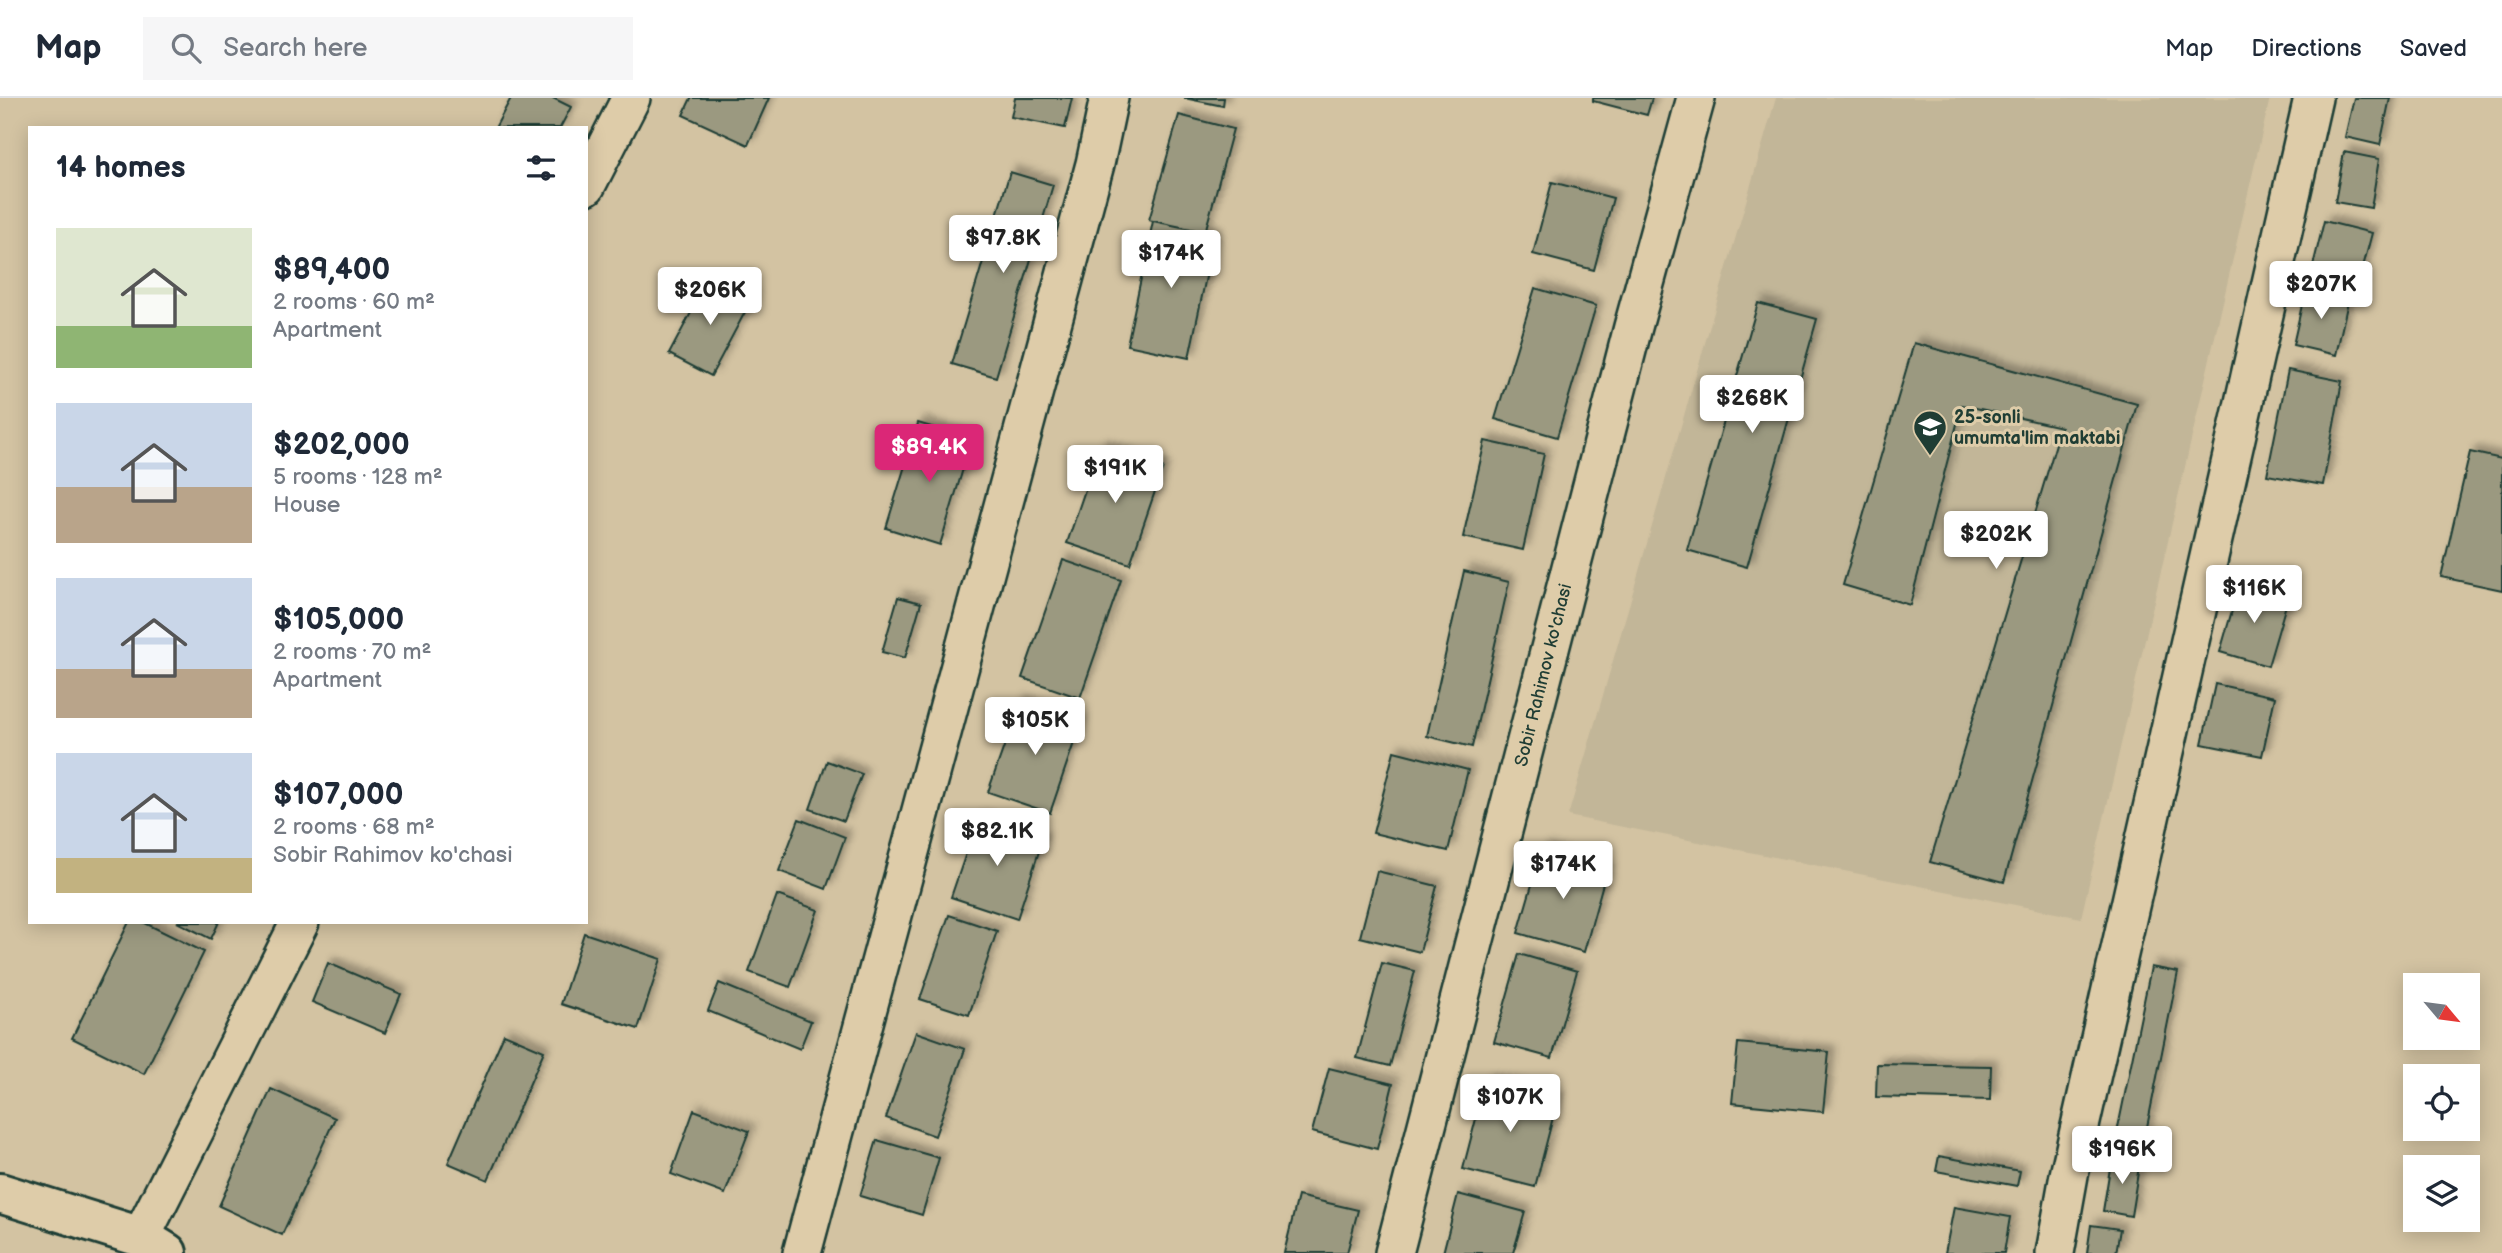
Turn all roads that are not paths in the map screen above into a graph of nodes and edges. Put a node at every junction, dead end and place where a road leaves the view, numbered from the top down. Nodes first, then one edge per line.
1 (631, 98) edge
2 (1109, 98) edge
3 (1696, 98) edge
4 (2313, 98) edge
5 (588, 182) edge
6 (299, 924) edge
7 (0, 1193) edge
8 (154, 1245) edge
9 (802, 1253) edge
10 (1394, 1253) edge
11 (2054, 1253) edge

1 - 5 street
2 - 9 street
3 - 10 street, Sobir Rahimov ko'chasi
4 - 11 street
6 - 8 street
7 - 8 main road

